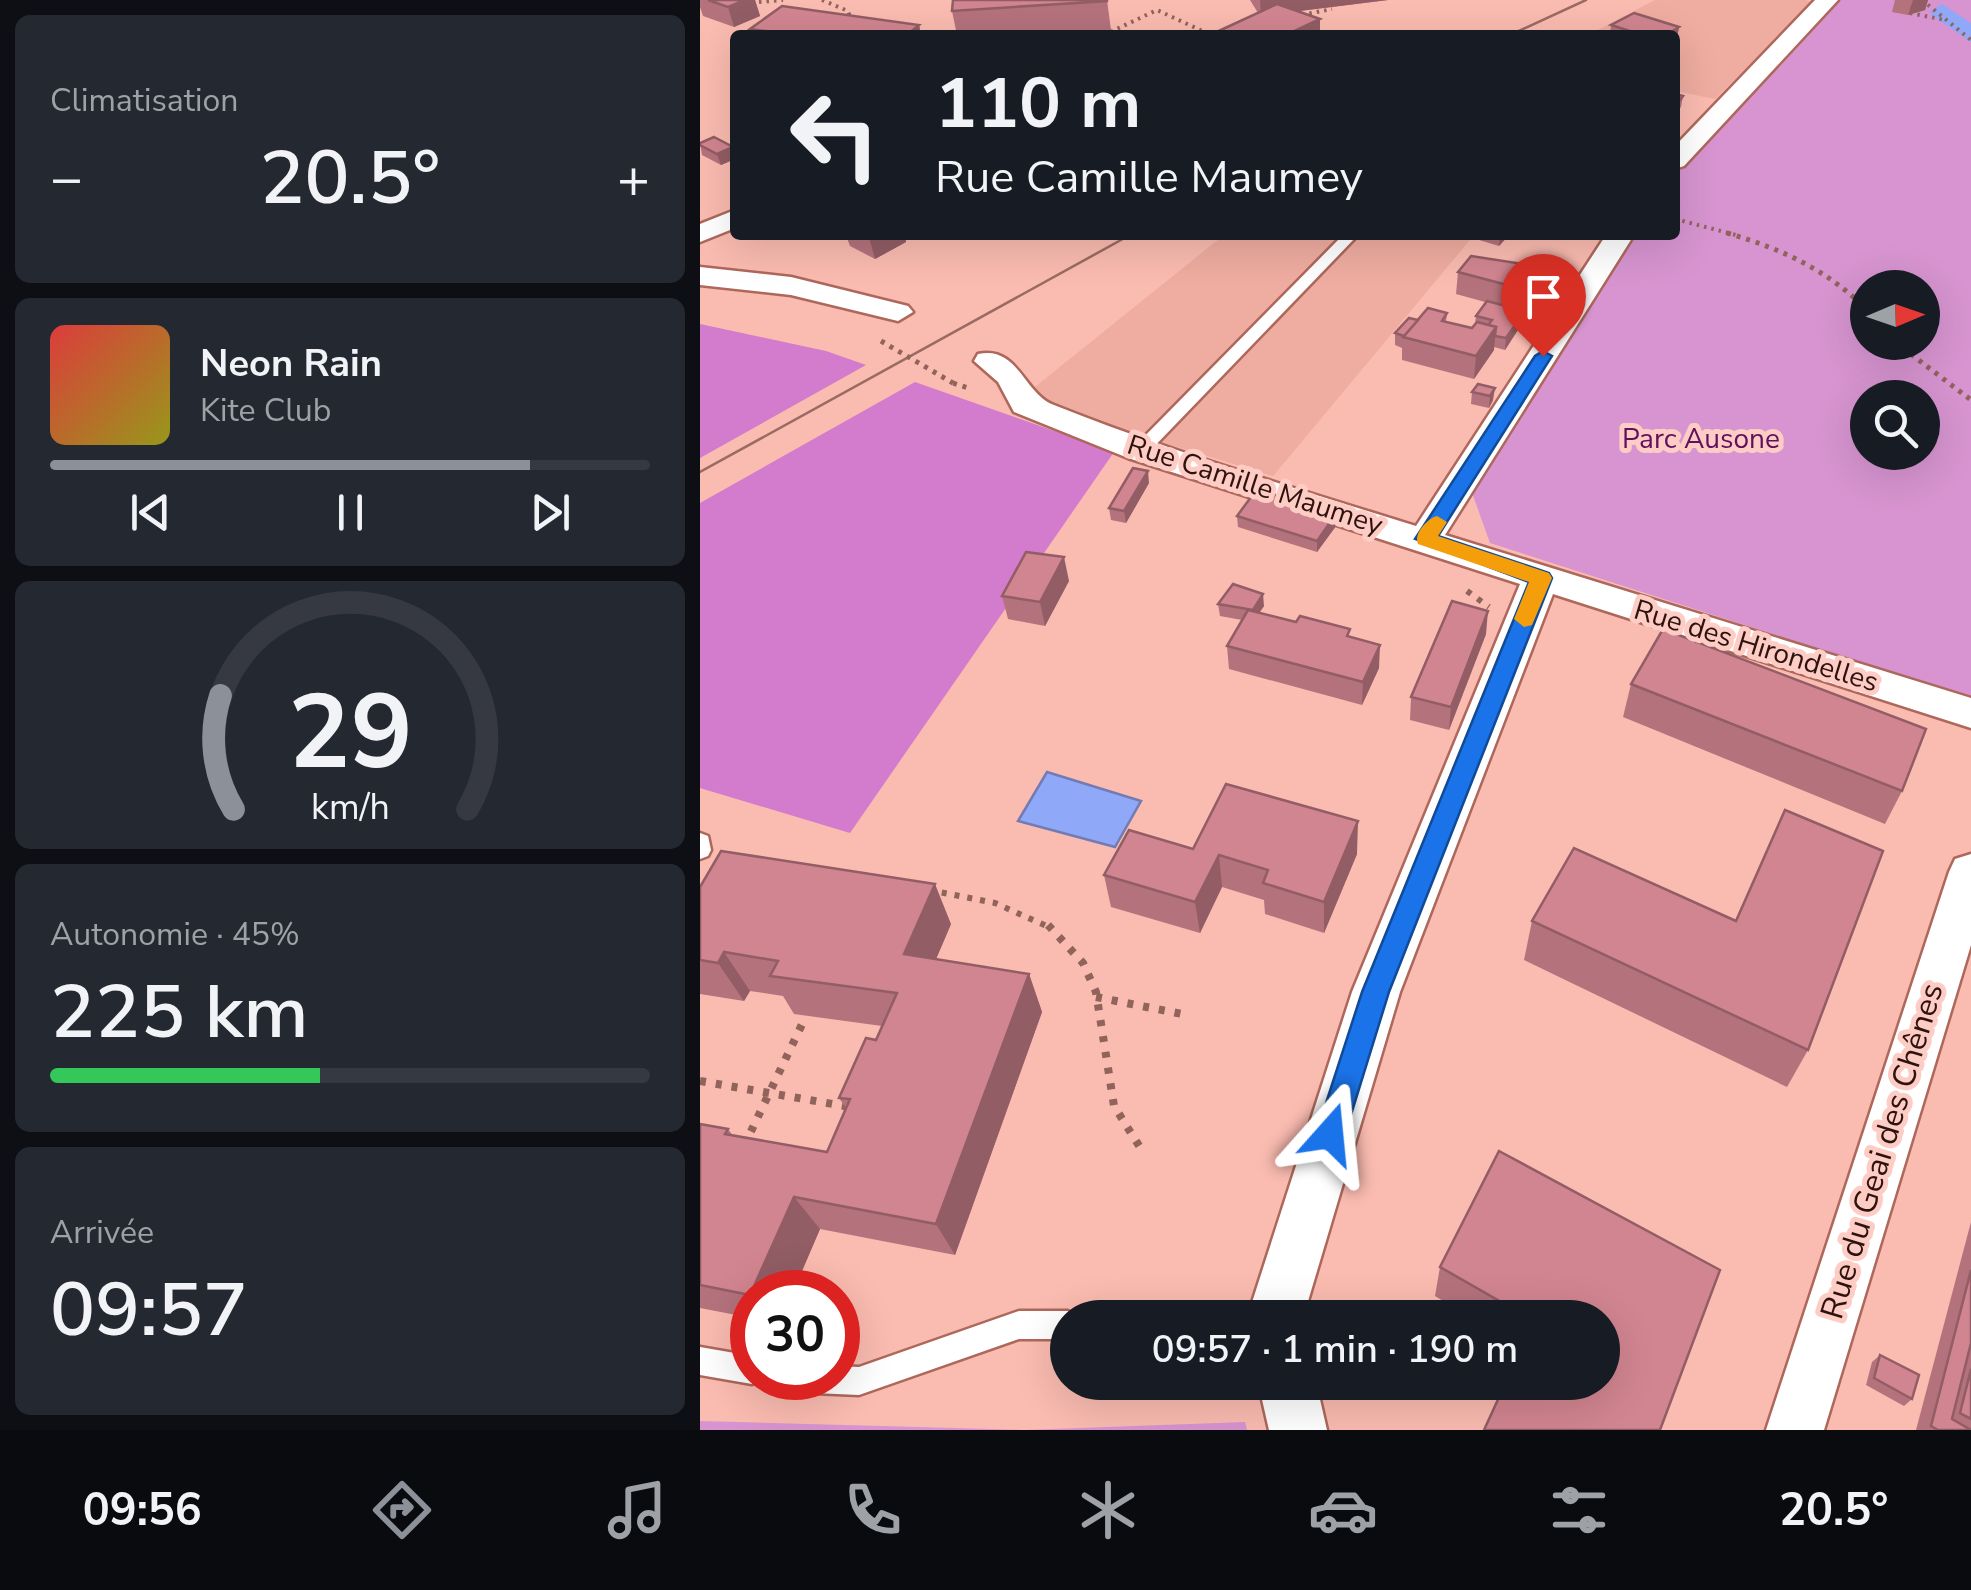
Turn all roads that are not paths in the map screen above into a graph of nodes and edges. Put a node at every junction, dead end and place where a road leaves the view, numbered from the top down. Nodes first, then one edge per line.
1 (1827, 0) edge
2 (1680, 156) edge
3 (730, 220) edge
4 (700, 234) edge
5 (1346, 240) edge
6 (1617, 240) edge
7 (700, 276) edge
8 (898, 312) dead end
9 (989, 361) dead end
10 (1140, 451) junction
11 (1426, 539) junction
12 (1541, 578) junction
13 (1971, 713) edge
14 (700, 842) edge
15 (700, 850) edge
16 (1971, 872) edge
17 (1281, 1300) edge
18 (1050, 1324) edge
19 (700, 1361) edge
20 (730, 1366) edge
21 (860, 1381) edge
22 (1291, 1400) edge
23 (1298, 1430) edge
24 (1795, 1430) edge

1 - 2 street
3 - 4 street
5 - 10 lane
6 - 11 street
7 - 8 street
9 - 10 street, Rue Camille Maumey
10 - 11 street, Rue Camille Maumey
11 - 12 street, Rue Camille Maumey
12 - 13 street, Rue des Hirondelles
12 - 17 street
14 - 15 lane
16 - 24 street, Rue du Geai des Chênes
18 - 21 lane
19 - 20 lane
22 - 23 street

